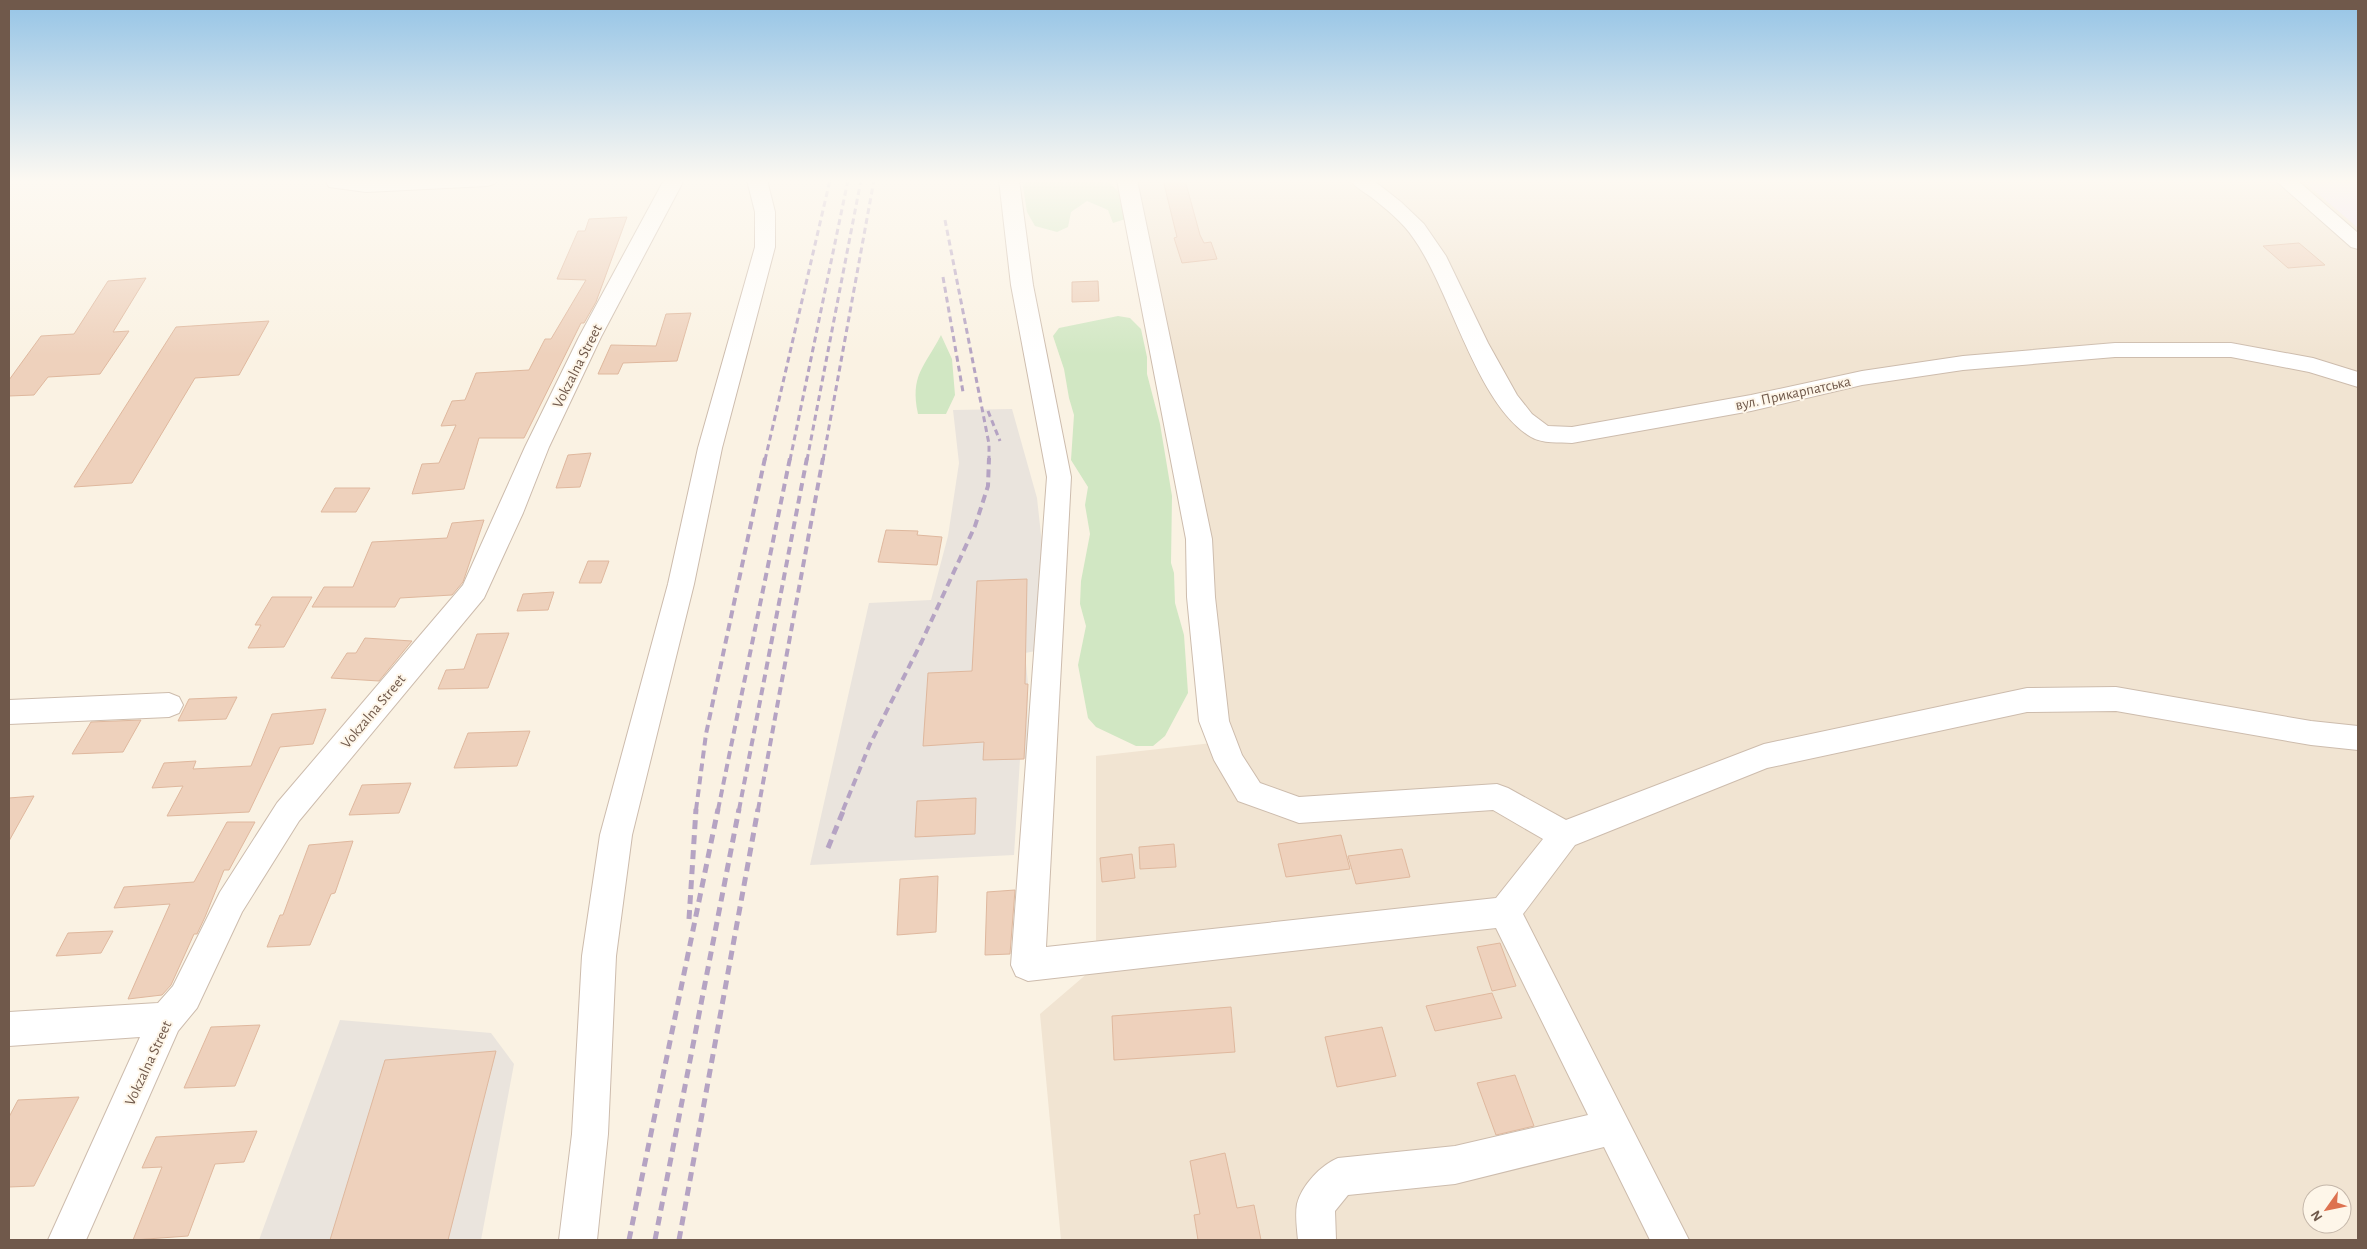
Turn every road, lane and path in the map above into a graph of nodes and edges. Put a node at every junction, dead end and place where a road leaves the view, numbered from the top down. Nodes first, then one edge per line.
1 (644, 238) edge
2 (765, 238) edge
3 (1016, 238) edge
4 (1139, 238) edge
5 (1424, 238) edge
6 (2358, 380) edge
7 (169, 705) dead end
8 (9, 712) edge
9 (2358, 738) edge
10 (1564, 835) junction
11 (1505, 912) junction
12 (166, 1020) junction
13 (9, 1030) edge
14 (1612, 1128) junction
15 (68, 1240) edge
16 (578, 1240) edge
17 (1317, 1240) edge
18 (1670, 1240) edge

1 - 12 street, Vokzalna Street
2 - 16 street
3 - 11 street
4 - 10 street
5 - 6 street, вул. Прикарпатська
7 - 8 street
9 - 10 street
10 - 11 street
11 - 14 street
12 - 13 street
12 - 15 street, Vokzalna Street
14 - 17 street
14 - 18 street

